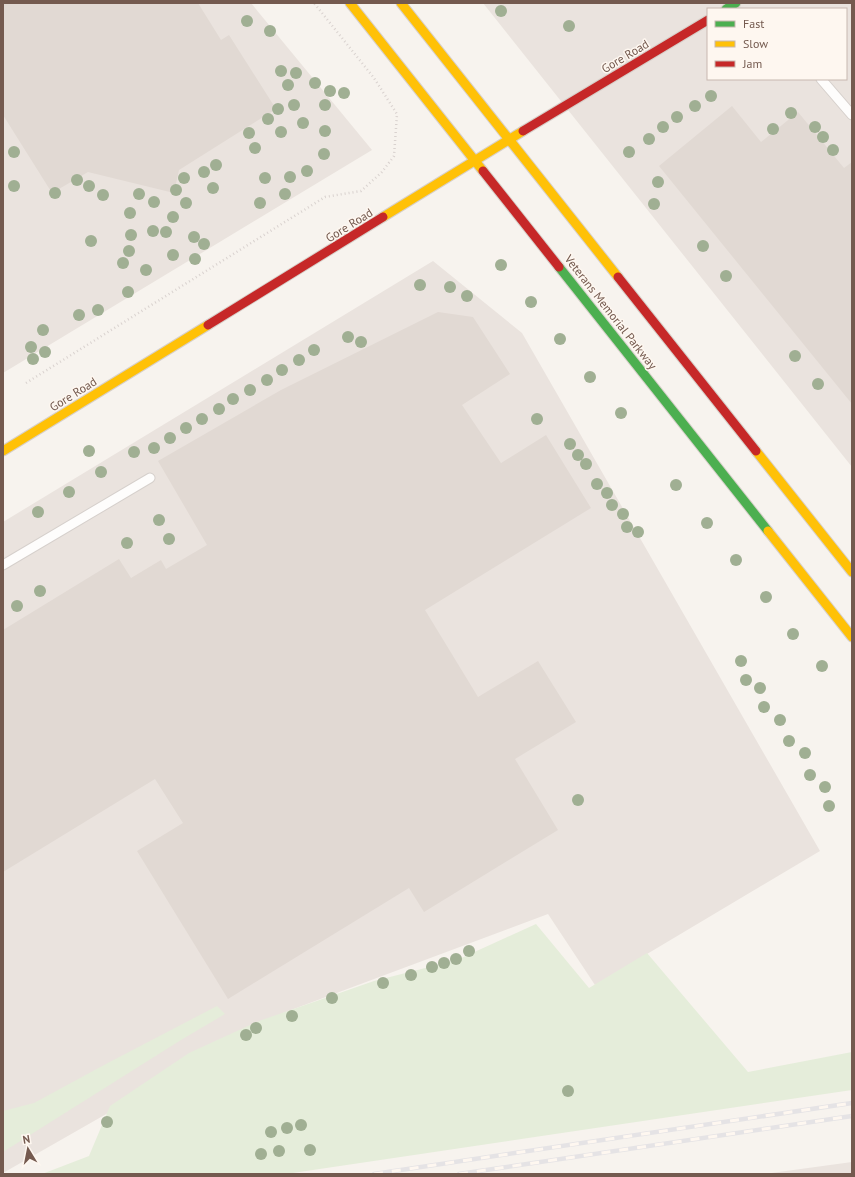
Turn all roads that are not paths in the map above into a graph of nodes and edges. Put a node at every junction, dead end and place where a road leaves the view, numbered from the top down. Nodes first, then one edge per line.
1 (350, 3) edge
2 (401, 3) edge
3 (707, 21) edge
4 (822, 80) edge
5 (852, 115) edge
6 (509, 140) junction
7 (476, 161) junction
8 (3, 451) edge
9 (150, 478) dead end
10 (3, 565) edge
11 (852, 572) edge
12 (852, 637) edge

1 - 7 main road, Veterans Memorial Parkway
2 - 6 main road
3 - 6 main road, Gore Road
4 - 5 lane
6 - 7 main road, Gore Road
6 - 11 main road
7 - 8 main road, Gore Road
7 - 12 main road, Veterans Memorial Parkway
9 - 10 lane

